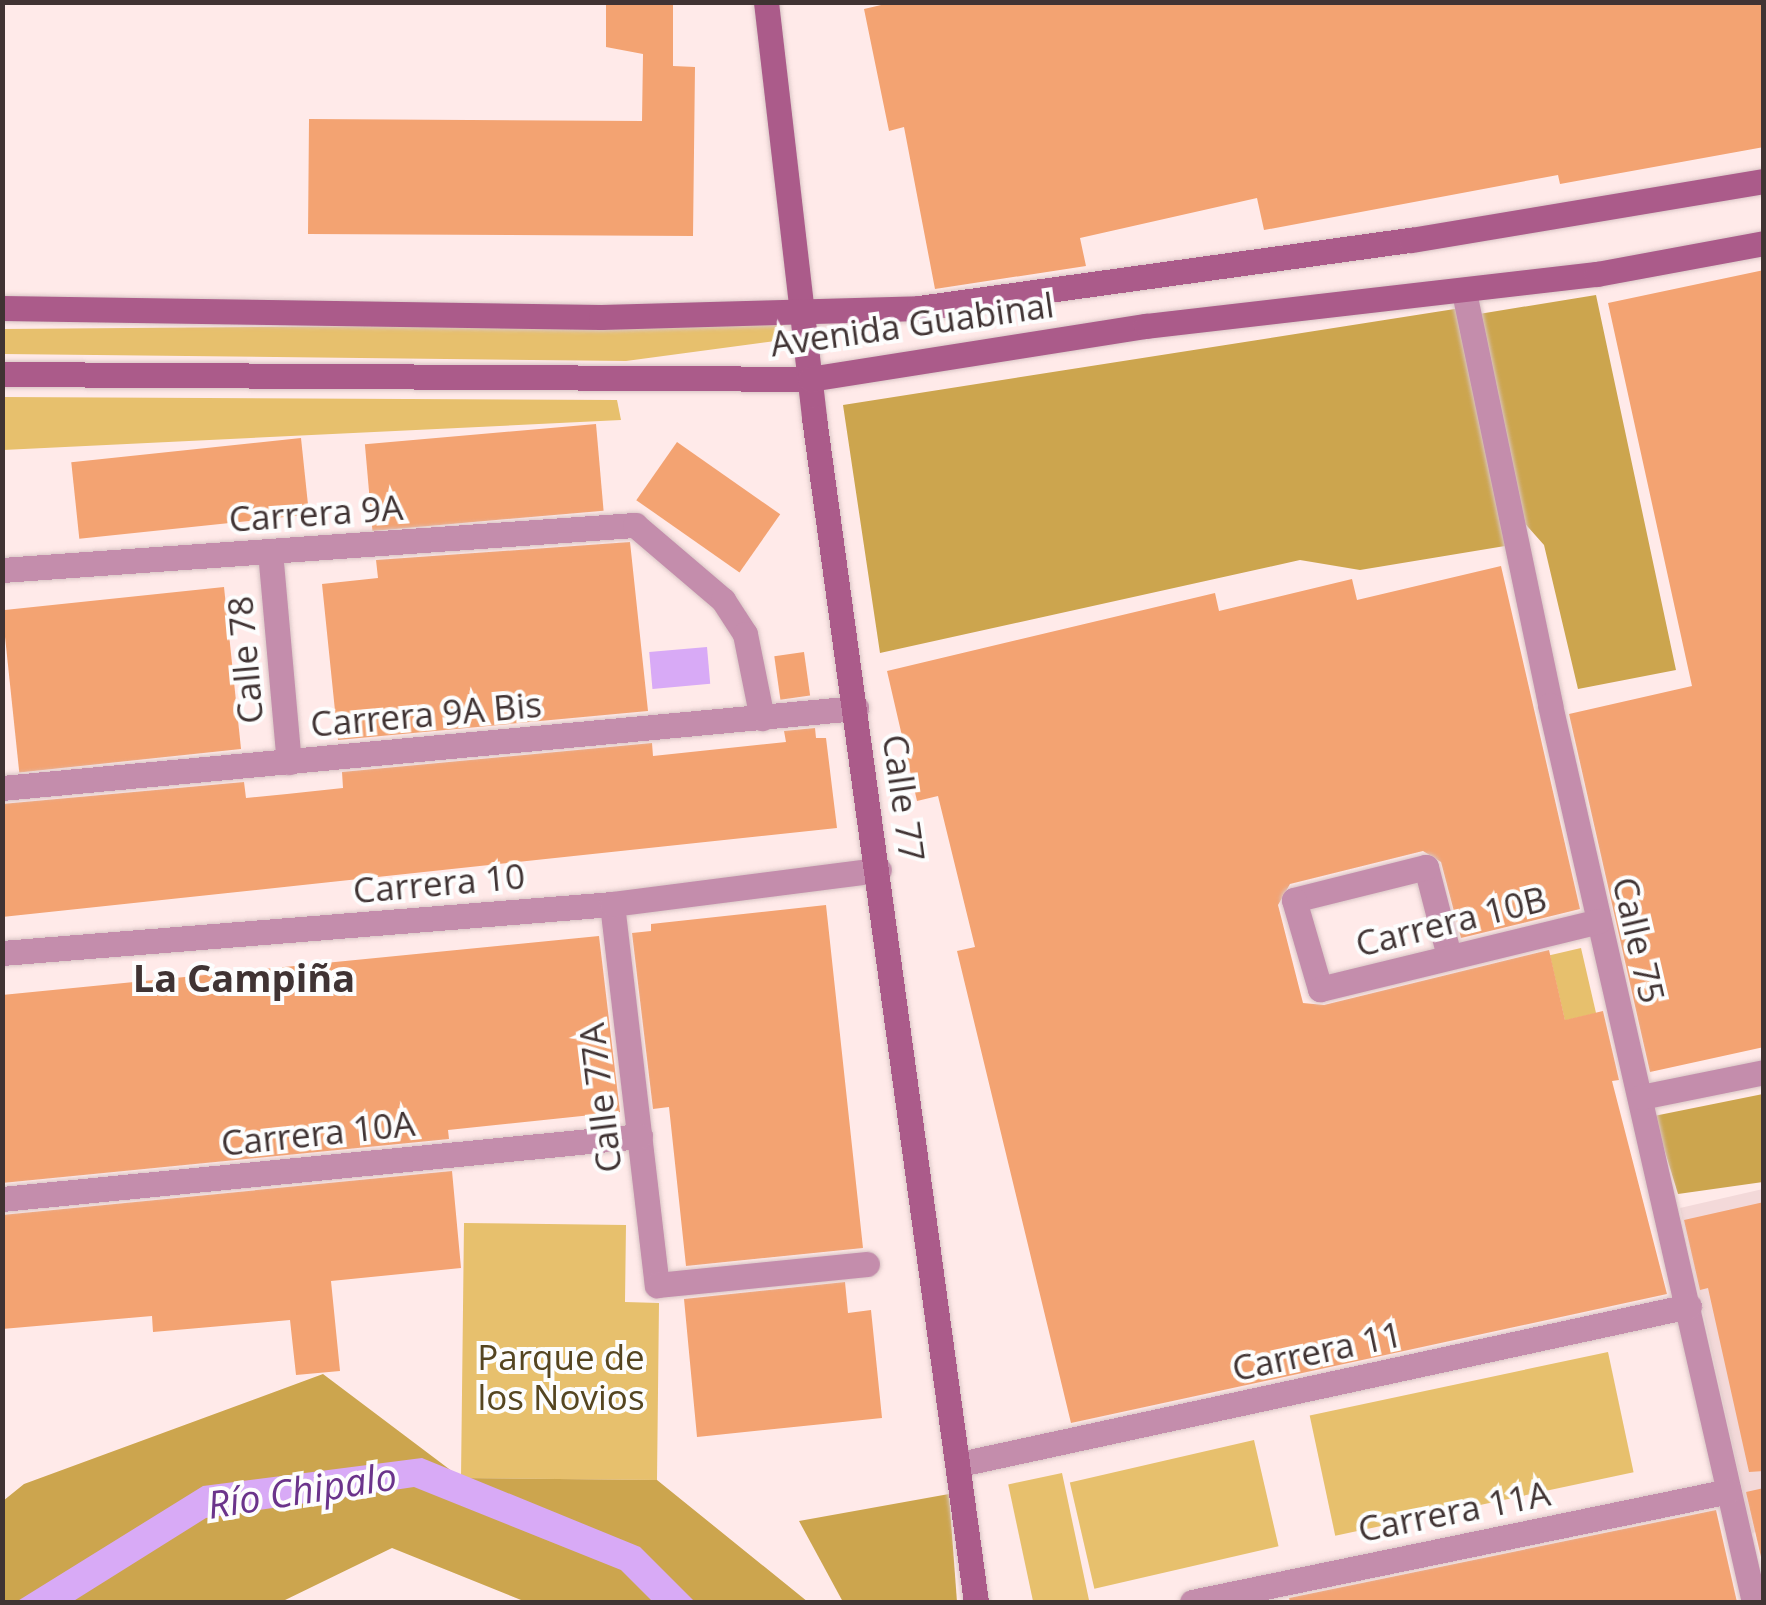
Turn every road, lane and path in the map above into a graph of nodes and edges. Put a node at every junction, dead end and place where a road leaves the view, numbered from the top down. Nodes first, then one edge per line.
1 (766, 2) edge
2 (1764, 182) edge
3 (1764, 242) edge
4 (1464, 292) junction
5 (2, 308) edge
6 (805, 312) junction
7 (2, 374) edge
8 (810, 379) junction
9 (270, 551) junction
10 (2, 570) edge
11 (856, 708) junction
12 (762, 718) junction
13 (289, 762) junction
14 (2, 788) edge
15 (879, 870) junction
16 (612, 904) junction
17 (1598, 921) junction
18 (2, 954) edge
19 (1448, 956) junction
20 (1764, 1072) edge
21 (1641, 1098) junction
22 (640, 1136) junction
23 (2, 1200) edge
24 (866, 1264) dead end
25 (1689, 1306) junction
26 (960, 1464) junction
27 (1729, 1491) junction
28 (1754, 1558) edge
29 (976, 1602) edge
30 (1192, 1602) edge
31 (1754, 1602) edge

1 - 6 main road, Calle 77
2 - 6 main road, Avenida Guabinal
3 - 4 main road, Avenida Guabinal
4 - 8 main road, Avenida Guabinal
4 - 17 street, Calle 75
5 - 6 main road, Avenida Guabinal
6 - 8 main road, Calle 77
7 - 8 main road, Avenida Guabinal
8 - 11 main road, Calle 77
9 - 10 street, Carrera 9A
9 - 12 street, Carrera 9A
9 - 13 street, Calle 78
11 - 12 street, Carrera 9A Bis
11 - 15 main road, Calle 77
12 - 13 street, Carrera 9A Bis
13 - 14 street, Carrera 9A Bis
15 - 16 street, Carrera 10
15 - 26 main road, Calle 77
16 - 18 street, Carrera 10
16 - 22 street, Calle 77A
17 - 19 street, Carrera 10B
17 - 21 street, Calle 75
19 - 19 street, Carrera 10B
20 - 21 street
21 - 25 street, Calle 75
22 - 23 street, Carrera 10A
22 - 24 street, Calle 77A
25 - 26 street, Carrera 11
25 - 27 street, Calle 75
26 - 29 main road, Calle 77
27 - 28 street, Calle 75
27 - 30 street, Carrera 11A
28 - 31 street, Calle 75

